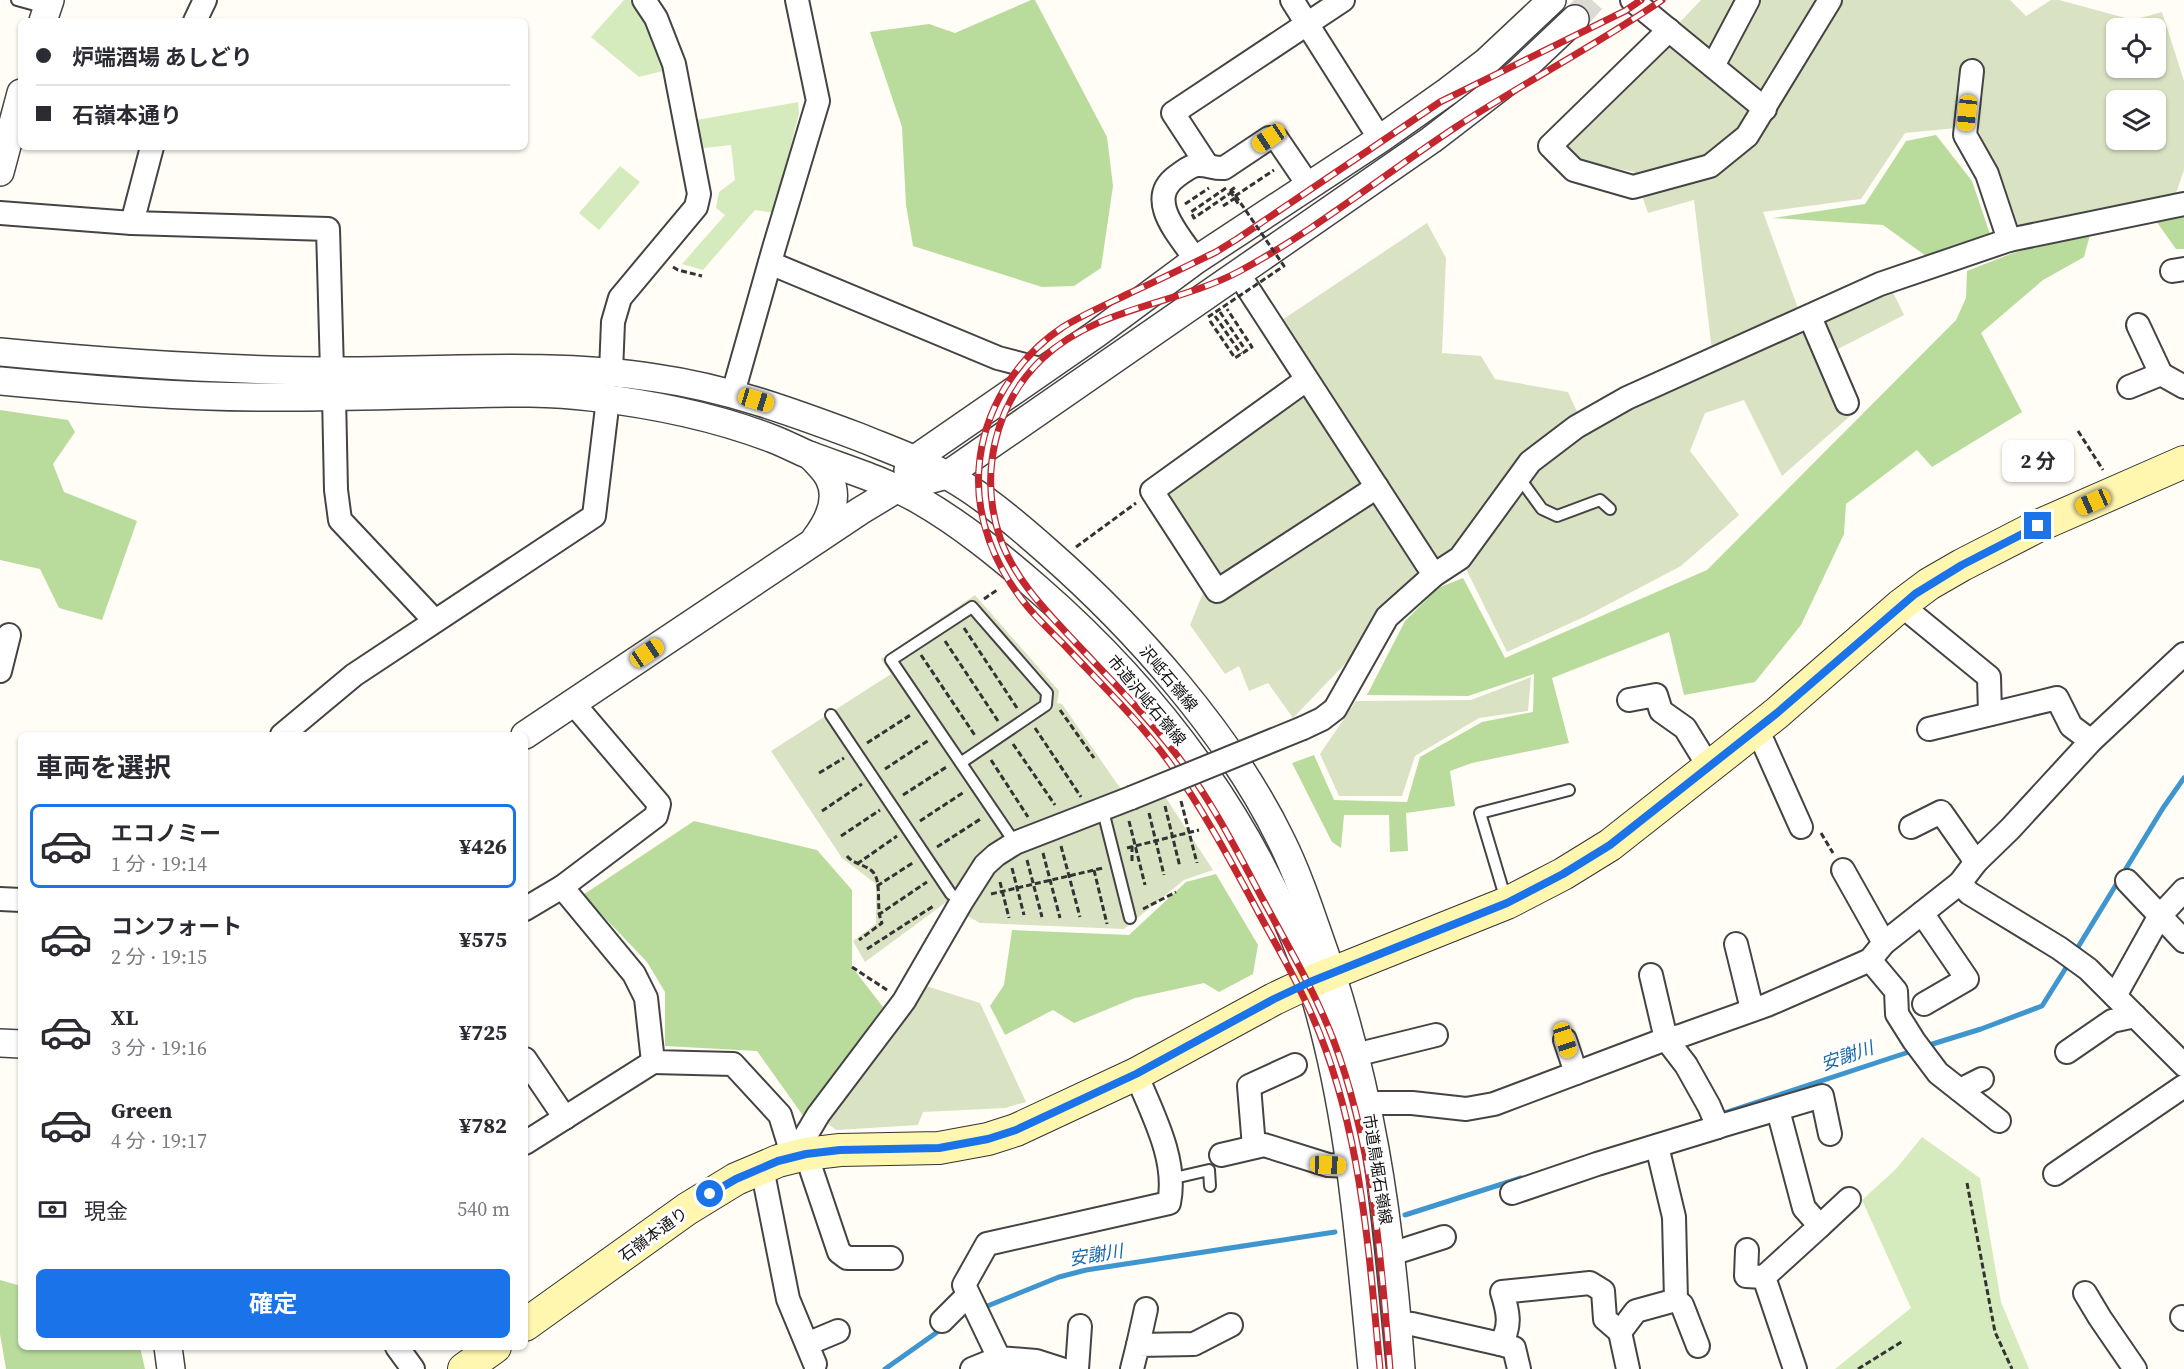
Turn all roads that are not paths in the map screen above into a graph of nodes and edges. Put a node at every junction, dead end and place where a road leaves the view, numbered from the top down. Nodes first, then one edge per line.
1 (17, 0) edge
2 (206, 0) edge
3 (644, 0) edge
4 (797, 0) edge
5 (1292, 0) edge
6 (1343, 0) edge
7 (1552, 0) tunnel mouth
8 (1632, 0) edge
9 (1748, 0) edge
10 (1830, 0) edge
11 (47, 10) edge
12 (197, 18) edge
13 (1575, 19) tunnel mouth
14 (1308, 24) junction
15 (1669, 30) junction
16 (1713, 66) junction
17 (1972, 70) dead end
18 (16, 101) edge
19 (1765, 109) junction
20 (1380, 139) junction
21 (151, 150) edge
22 (1207, 165) junction
23 (0, 172) edge
24 (1309, 186) junction
25 (2184, 204) edge
26 (0, 213) edge
27 (132, 223) junction
28 (2009, 240) junction
29 (1196, 260) junction
30 (770, 263) junction
31 (1238, 273) junction
32 (1810, 317) junction
33 (2138, 324) dead end
34 (0, 352) edge
35 (1044, 369) junction
36 (611, 372) junction
37 (2161, 374) junction
38 (1306, 380) junction
39 (0, 381) edge
40 (333, 384) junction
41 (2129, 387) dead end
42 (2184, 387) edge
43 (733, 393) junction
44 (608, 399) junction
45 (1847, 403) dead end
46 (811, 456) junction
47 (915, 459) junction
48 (2184, 462) edge
49 (947, 475) junction
50 (1518, 476) junction
51 (1377, 487) junction
52 (898, 488) junction
53 (1610, 509) dead end
54 (814, 540) junction
55 (1434, 575) junction
56 (1901, 605) junction
57 (434, 620) junction
58 (9, 635) dead end
59 (2184, 654) edge
60 (0, 671) edge
61 (1629, 700) dead end
62 (573, 703) junction
63 (1990, 714) junction
64 (831, 715) dead end
65 (1929, 729) dead end
66 (286, 732) edge
67 (528, 733) edge
68 (2091, 741) junction
69 (1763, 742) dead end
70 (962, 762) junction
71 (1709, 767) junction
72 (1569, 790) dead end
73 (1096, 812) junction
74 (1801, 827) road end
75 (1911, 827) dead end
76 (1016, 851) junction
77 (1976, 862) junction
78 (1843, 870) road end
79 (2127, 881) dead end
80 (1960, 883) junction
81 (562, 887) junction
82 (2184, 890) edge
83 (956, 897) junction
84 (0, 899) edge
85 (18, 900) edge
86 (1507, 903) junction
87 (528, 907) edge
88 (1922, 913) junction
89 (2159, 917) junction
90 (1130, 918) road end
91 (2184, 941) edge
92 (1736, 944) dead end
93 (1877, 951) junction
94 (1651, 975) dead end
95 (1322, 977) junction
96 (2115, 996) junction
97 (1924, 1004) dead end
98 (1752, 1009) junction
99 (2135, 1017) junction
100 (1436, 1035) dead end
101 (1666, 1039) junction
102 (1565, 1040) dead end
103 (0, 1043) edge
104 (18, 1044) edge
105 (2067, 1052) dead end
106 (1355, 1055) junction
107 (653, 1062) junction
108 (528, 1063) edge
109 (1295, 1065) dead end
110 (2184, 1065) edge
111 (1576, 1073) junction
112 (1136, 1074) junction
113 (1982, 1079) dead end
114 (2184, 1086) edge
115 (1960, 1090) junction
116 (1368, 1103) junction
117 (1778, 1110) junction
118 (565, 1118) junction
119 (1999, 1121) dead end
120 (1718, 1127) junction
121 (1830, 1134) dead end
122 (528, 1141) edge
123 (1657, 1146) junction
124 (1254, 1148) junction
125 (1221, 1155) dead end
126 (800, 1156) junction
127 (1350, 1166) junction
128 (762, 1167) junction
129 (2055, 1174) dead end
130 (1170, 1179) junction
131 (1210, 1186) dead end
132 (1512, 1193) dead end
133 (1849, 1199) dead end
134 (1820, 1226) junction
135 (1444, 1237) dead end
136 (1746, 1250) dead end
137 (1391, 1254) junction
138 (891, 1258) dead end
139 (1764, 1277) junction
140 (2085, 1293) dead end
141 (1676, 1300) junction
142 (974, 1306) junction
143 (1146, 1309) dead end
144 (942, 1321) dead end
145 (528, 1323) edge
146 (1397, 1323) junction
147 (1231, 1325) dead end
148 (1080, 1326) dead end
149 (838, 1331) dead end
150 (1620, 1332) junction
151 (1500, 1344) junction
152 (1138, 1345) junction
153 (1698, 1346) dead end
154 (168, 1350) edge
155 (399, 1350) edge
156 (491, 1350) edge
157 (999, 1358) junction
158 (1799, 1360) edge
159 (171, 1369) edge
160 (413, 1369) edge
161 (464, 1369) edge
162 (972, 1369) edge
163 (1061, 1369) edge
164 (1077, 1369) edge
165 (1132, 1369) edge
166 (1372, 1369) edge
167 (1401, 1369) edge
168 (1519, 1369) edge
169 (1628, 1369) edge
170 (2135, 1369) edge

1 - 11 lane
2 - 12 street
3 - 36 street
4 - 30 street
5 - 14 street
6 - 14 street
7 - 20 street
8 - 15 street
9 - 16 street
10 - 19 street
13 - 31 street
14 - 20 street
14 - 22 street
15 - 16 street
15 - 19 street
16 - 19 street
17 - 28 street
18 - 23 street
20 - 24 street
21 - 27 street
22 - 24 street
22 - 29 street
24 - 29 street
25 - 28 street
26 - 27 street
27 - 40 street
28 - 32 street
29 - 35 street
30 - 35 street
30 - 43 street
31 - 38 street
31 - 49 street
32 - 45 street
32 - 50 street
33 - 37 street
34 - 40 street
35 - 47 street
36 - 40 street, 沢岻石嶺線
36 - 43 street, 沢岻石嶺線
37 - 41 street
37 - 42 street
38 - 51 street
38 - 51 street
39 - 40 street
40 - 44 street, 市道沢岻石嶺線
40 - 57 street
43 - 47 street, 沢岻石嶺線
44 - 46 street, 市道沢岻石嶺線
44 - 57 street
46 - 52 street, 市道沢岻石嶺線
46 - 54 street
47 - 49 street, 沢岻石嶺線
47 - 52 street
48 - 56 main road, 石嶺本通り
49 - 52 street
49 - 95 street, 沢岻石嶺線
50 - 53 lane
50 - 55 street
51 - 55 street
52 - 54 street
52 - 95 street, 市道沢岻石嶺線
54 - 62 street
55 - 73 street, bridge
56 - 63 street
56 - 71 main road, 石嶺本通り
57 - 66 street
58 - 60 street
59 - 68 street
61 - 71 street
62 - 67 street
62 - 81 street
63 - 65 street
63 - 68 street
64 - 83 lane
68 - 77 street
69 - 74 street
70 - 70 lane
70 - 76 lane
71 - 86 main road, 石嶺本通り
72 - 86 lane
73 - 76 street
73 - 90 lane
75 - 77 street
76 - 83 street
77 - 80 street
78 - 93 street
79 - 89 street
80 - 88 street
80 - 96 street
81 - 87 street
81 - 107 street
82 - 89 street
83 - 126 street
84 - 85 street
86 - 95 main road, 石嶺本通り
88 - 93 street
88 - 97 street
89 - 91 street
89 - 96 street
92 - 98 street
93 - 98 street
93 - 115 street
94 - 101 street
95 - 106 street, 市道鳥堀石嶺線
95 - 112 main road, 石嶺本通り
95 - 127 street, 市道鳥堀石嶺線
96 - 99 street
98 - 101 street
99 - 105 street
99 - 110 street
100 - 106 street
101 - 111 street
101 - 120 street
102 - 111 street
103 - 104 street
106 - 116 street, 市道鳥堀石嶺線
107 - 118 street
107 - 126 street
108 - 118 street
109 - 124 street
111 - 116 street
112 - 126 main road, 石嶺本通り
112 - 130 street
113 - 115 street
114 - 129 street
115 - 119 street
116 - 137 street, 市道鳥堀石嶺線
117 - 120 street
117 - 121 street
117 - 134 street
118 - 122 street
120 - 123 street
123 - 132 street
123 - 141 street
124 - 125 street
124 - 127 street
126 - 128 main road, 石嶺本通り
126 - 138 street
127 - 166 street, 市道鳥堀石嶺線
128 - 145 main road, 石嶺本通り
128 - 149 street
130 - 131 lane
130 - 142 street
133 - 134 street
134 - 139 street
135 - 137 street
136 - 139 street
137 - 146 street, 市道鳥堀石嶺線
139 - 158 street
140 - 170 street
141 - 150 street
141 - 153 street
142 - 144 street
142 - 157 street
143 - 152 street
146 - 151 street
146 - 167 street, 市道鳥堀石嶺線
147 - 152 street
148 - 164 street
150 - 151 street
150 - 169 street
151 - 168 street
152 - 165 street
154 - 159 street
155 - 160 street
156 - 161 main road
157 - 162 street
157 - 163 street

